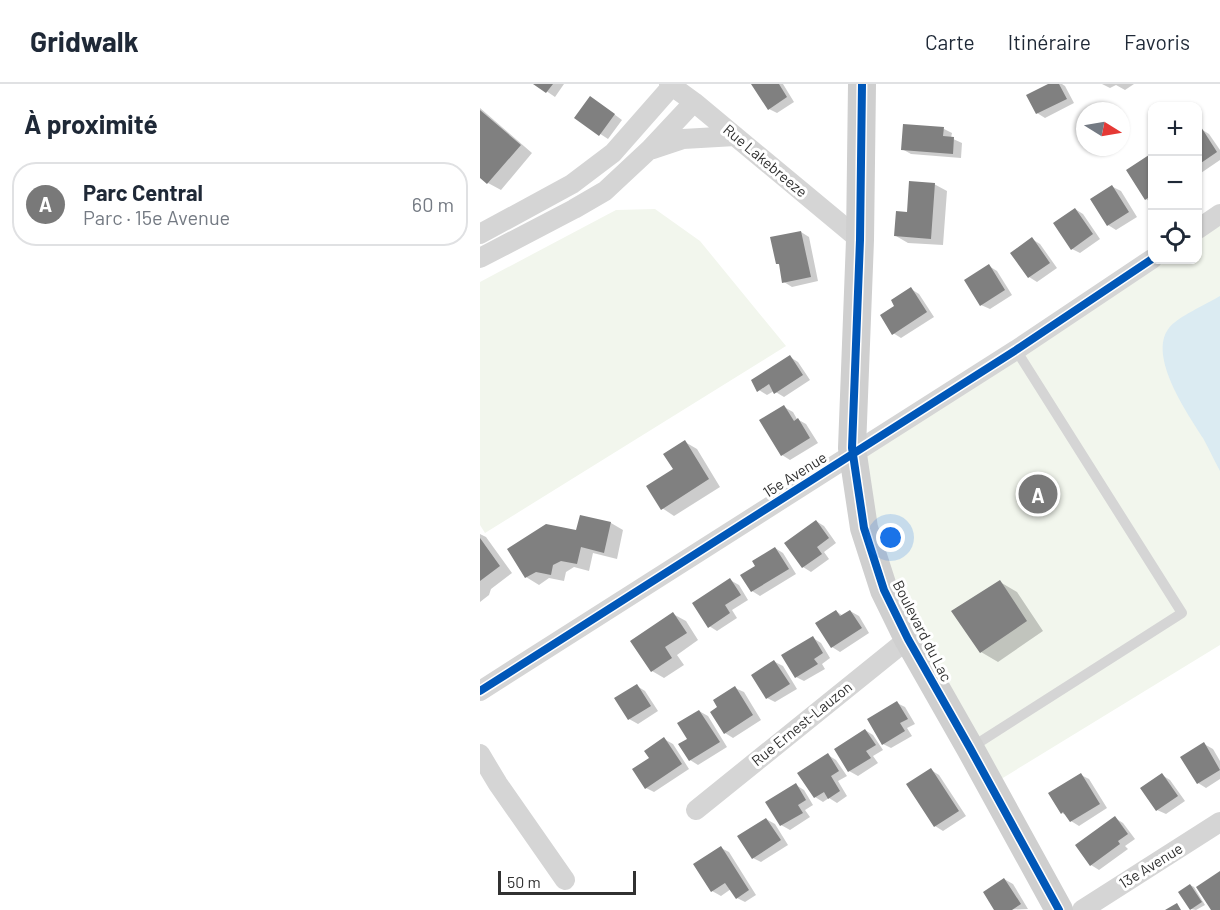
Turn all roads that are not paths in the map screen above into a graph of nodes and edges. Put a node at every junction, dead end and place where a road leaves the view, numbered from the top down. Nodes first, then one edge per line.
1 (862, 84) edge
2 (671, 85) edge
3 (694, 102) junction
4 (735, 136) junction
5 (650, 149) junction
6 (1220, 214) edge
7 (1202, 226) edge
8 (480, 234) edge
9 (860, 240) junction
10 (480, 258) edge
11 (1148, 262) edge
12 (1016, 350) junction
13 (854, 453) junction
14 (908, 639) junction
15 (480, 691) edge
16 (970, 748) junction
17 (480, 754) edge
18 (696, 810) dead end
19 (1220, 822) edge
20 (565, 880) dead end
21 (1059, 910) edge
22 (1082, 910) edge

1 - 9 street, Boulevard du Lac
2 - 3 street, Rue Lakebreeze
2 - 8 street
3 - 4 street, Rue Lakebreeze
3 - 5 street
4 - 5 street
4 - 9 street, Rue Lakebreeze
5 - 10 street
6 - 7 street
9 - 13 street, Boulevard du Lac
11 - 12 street, 15e Avenue
12 - 13 street, 15e Avenue
12 - 16 lane
13 - 14 street, Boulevard du Lac
13 - 15 street, 15e Avenue
14 - 16 street, Boulevard du Lac
14 - 18 street, Rue Ernest-Lauzon
16 - 21 street, Boulevard du Lac
17 - 20 street
19 - 22 street, 13e Avenue

